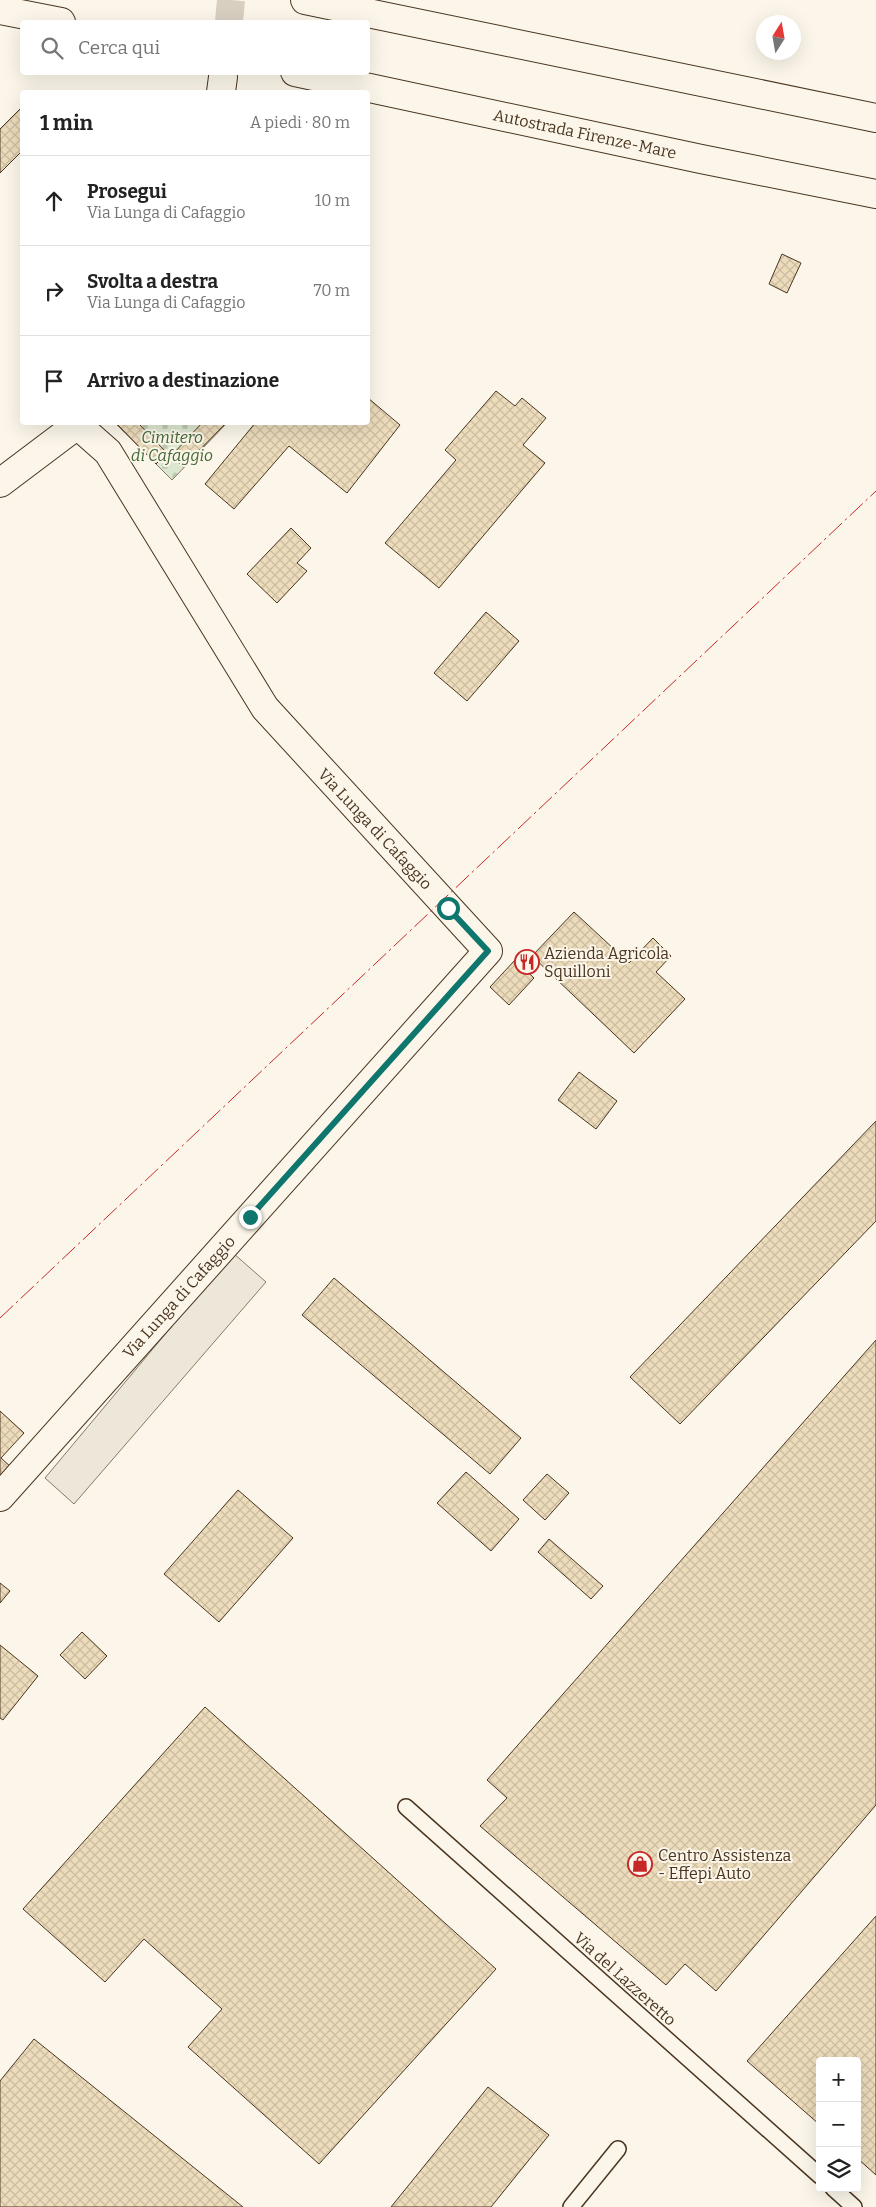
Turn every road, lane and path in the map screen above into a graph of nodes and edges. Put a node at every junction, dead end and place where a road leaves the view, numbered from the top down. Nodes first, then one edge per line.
1 (305, 0) edge
2 (0, 10) edge
3 (51, 20) edge
4 (309, 75) edge
5 (876, 118) edge
6 (876, 194) edge
7 (75, 425) edge
8 (77, 425) edge
9 (0, 483) edge
10 (0, 1497) edge
11 (406, 1808) dead end
12 (618, 2149) dead end
13 (816, 2172) edge
14 (837, 2192) edge
15 (571, 2207) edge
16 (854, 2207) edge

1 - 5 main road
2 - 3 main road
4 - 6 main road, Autostrada Firenze-Mare
7 - 9 main road
8 - 10 main road, Via Lunga di Cafaggio
11 - 13 lane, Via del Lazzeretto
12 - 15 lane
14 - 16 lane

